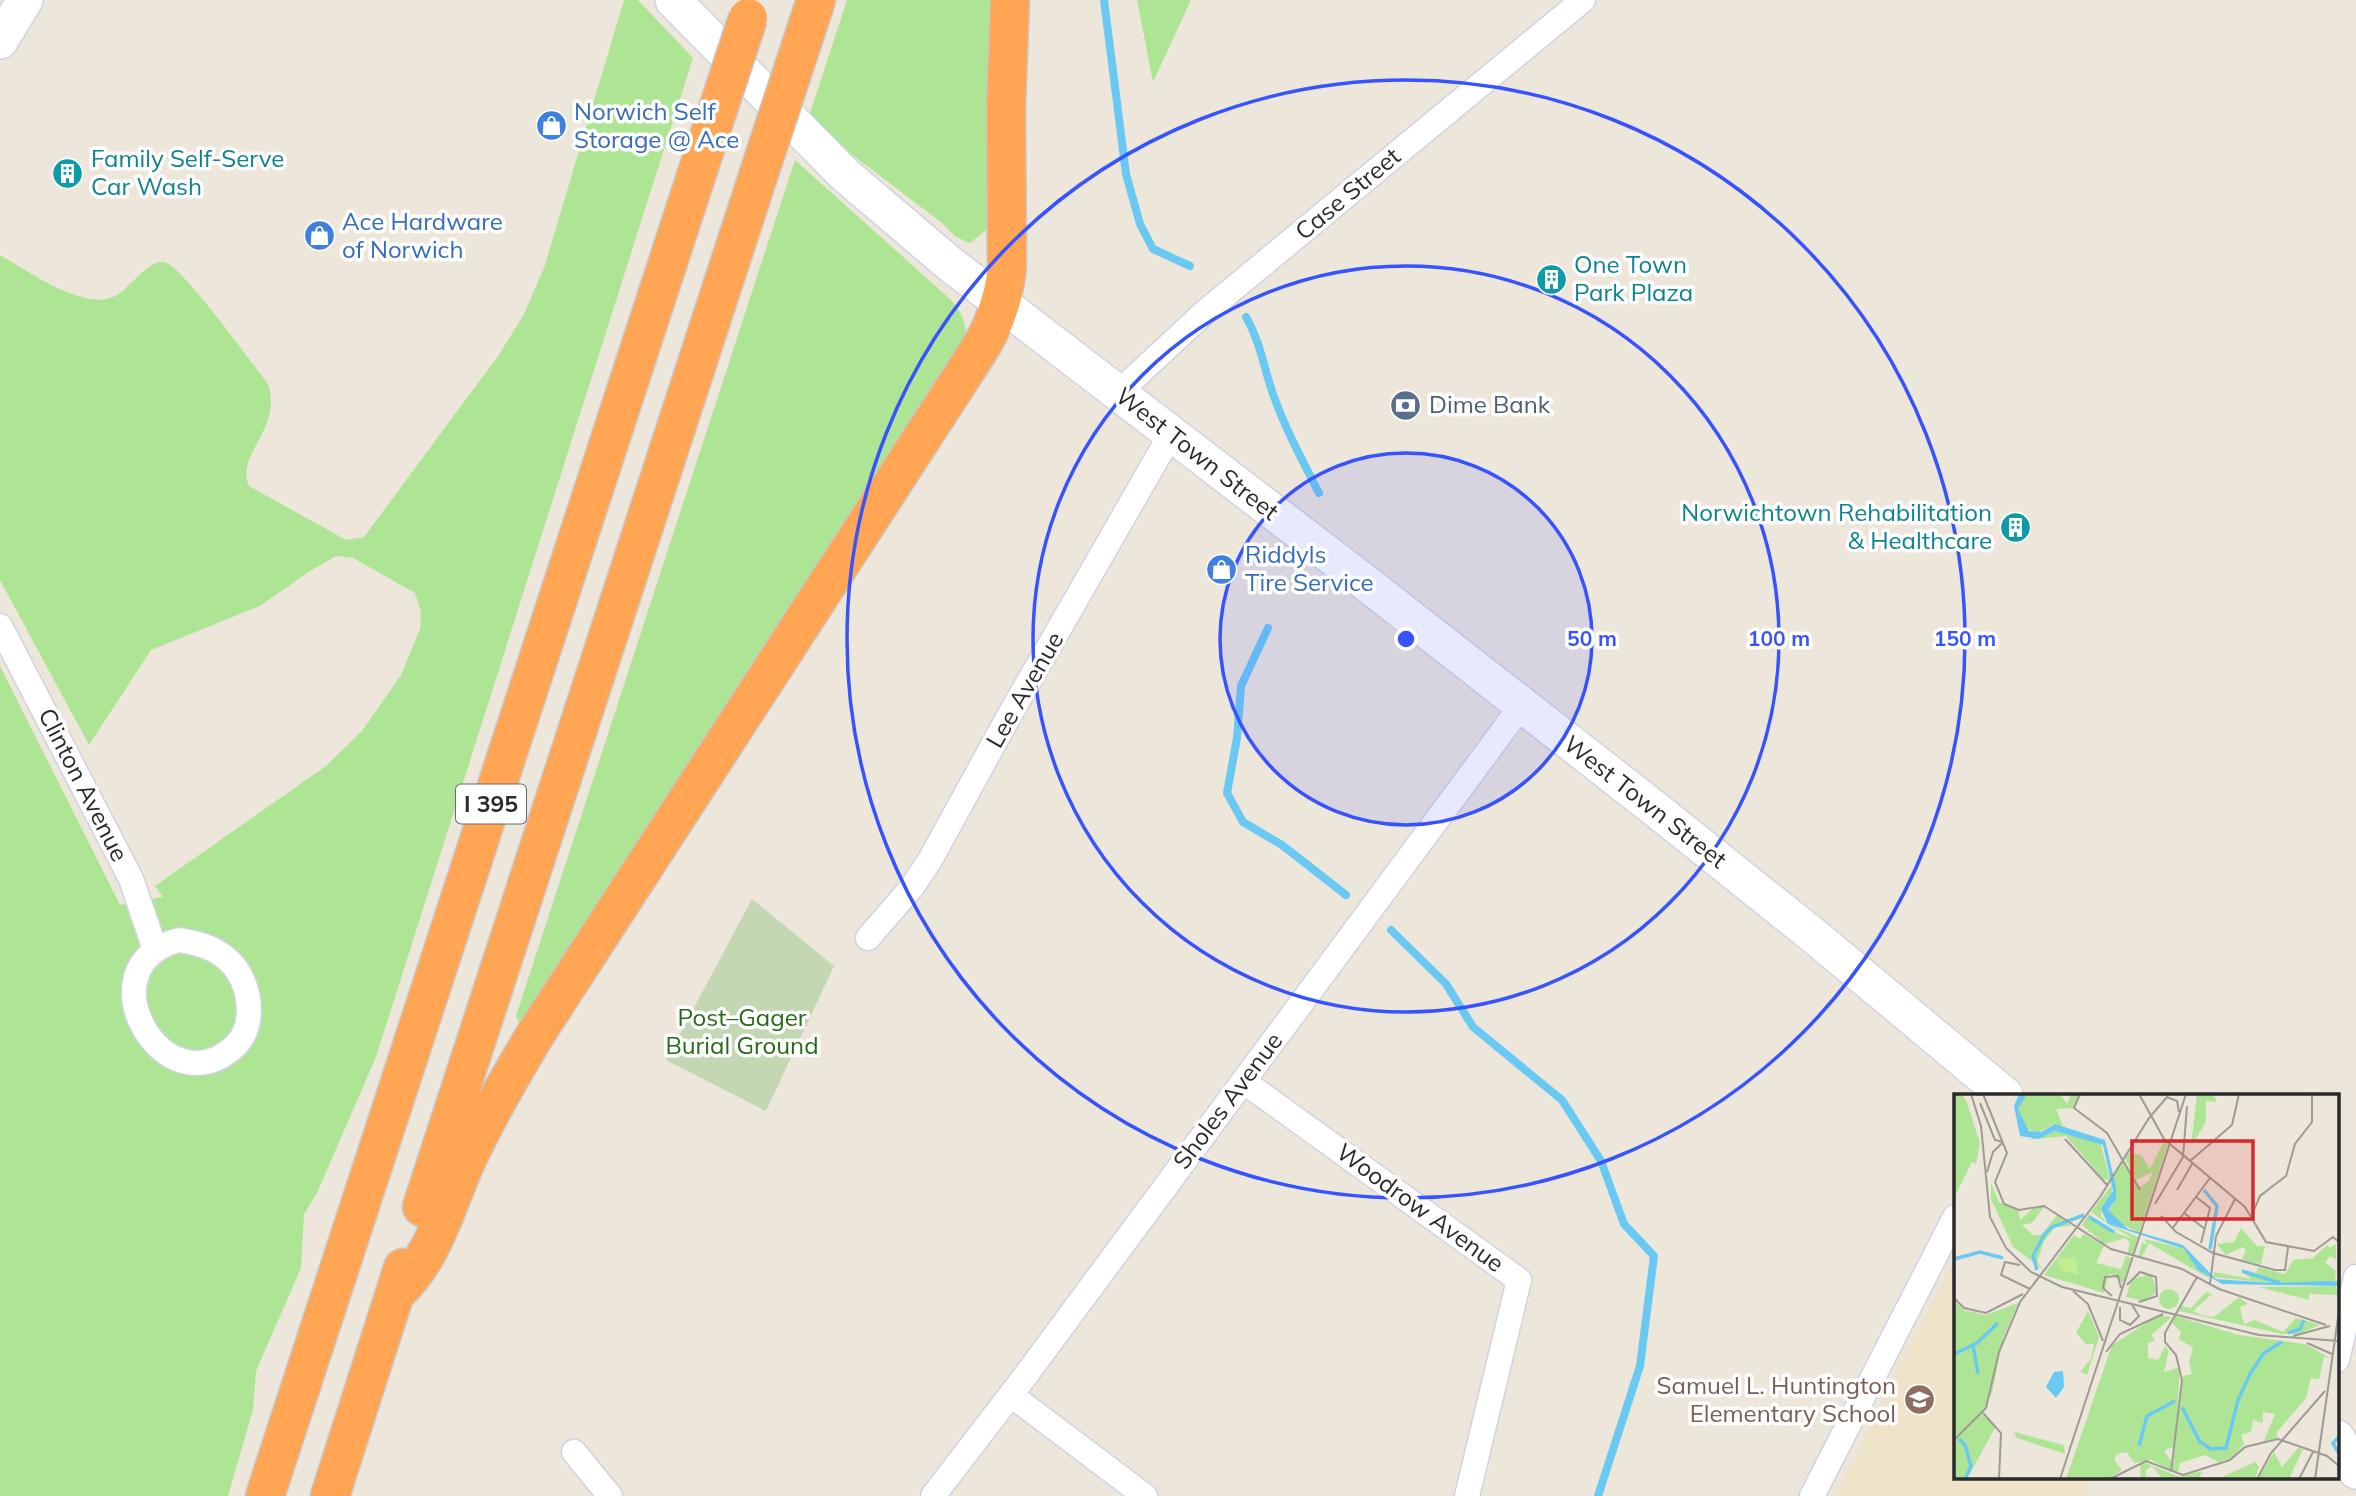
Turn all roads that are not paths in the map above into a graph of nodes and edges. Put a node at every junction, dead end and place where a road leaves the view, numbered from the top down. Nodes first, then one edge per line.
1 (25, 0) edge
2 (673, 0) edge
3 (816, 0) edge
4 (1010, 0) edge
5 (1583, 0) edge
6 (750, 9) edge
7 (0, 41) edge
8 (1001, 303) junction
9 (1118, 393) junction
10 (1171, 434) junction
11 (0, 626) edge
12 (1522, 705) junction
13 (868, 938) dead end
14 (155, 949) junction
15 (1243, 1081) junction
16 (2004, 1094) edge
17 (1954, 1219) edge
18 (2356, 1277) edge
19 (395, 1294) junction
20 (2338, 1356) edge
21 (1011, 1395) junction
22 (2338, 1440) edge
23 (574, 1452) dead end
24 (2356, 1471) edge
25 (265, 1496) edge
26 (330, 1496) edge
27 (610, 1496) edge
28 (933, 1496) edge
29 (1145, 1496) edge
30 (1467, 1496) edge
31 (1812, 1496) edge

1 - 7 main road
2 - 8 main road, West Town Street
3 - 19 highway, I 395, bridge
4 - 8 highway
5 - 9 street, Case Street
6 - 25 highway, I 395, bridge
8 - 9 main road, West Town Street
8 - 19 highway
9 - 10 main road, West Town Street
10 - 12 main road, West Town Street
10 - 13 street, Lee Avenue
11 - 14 street, Clinton Avenue
12 - 15 street, Sholes Avenue
12 - 16 main road, West Town Street
14 - 14 street
15 - 21 street, Sholes Avenue
15 - 30 street, Woodrow Avenue
17 - 31 street
18 - 20 street
19 - 26 highway, I 395
21 - 28 street, Sholes Avenue
21 - 29 street
22 - 24 main road
23 - 27 street

